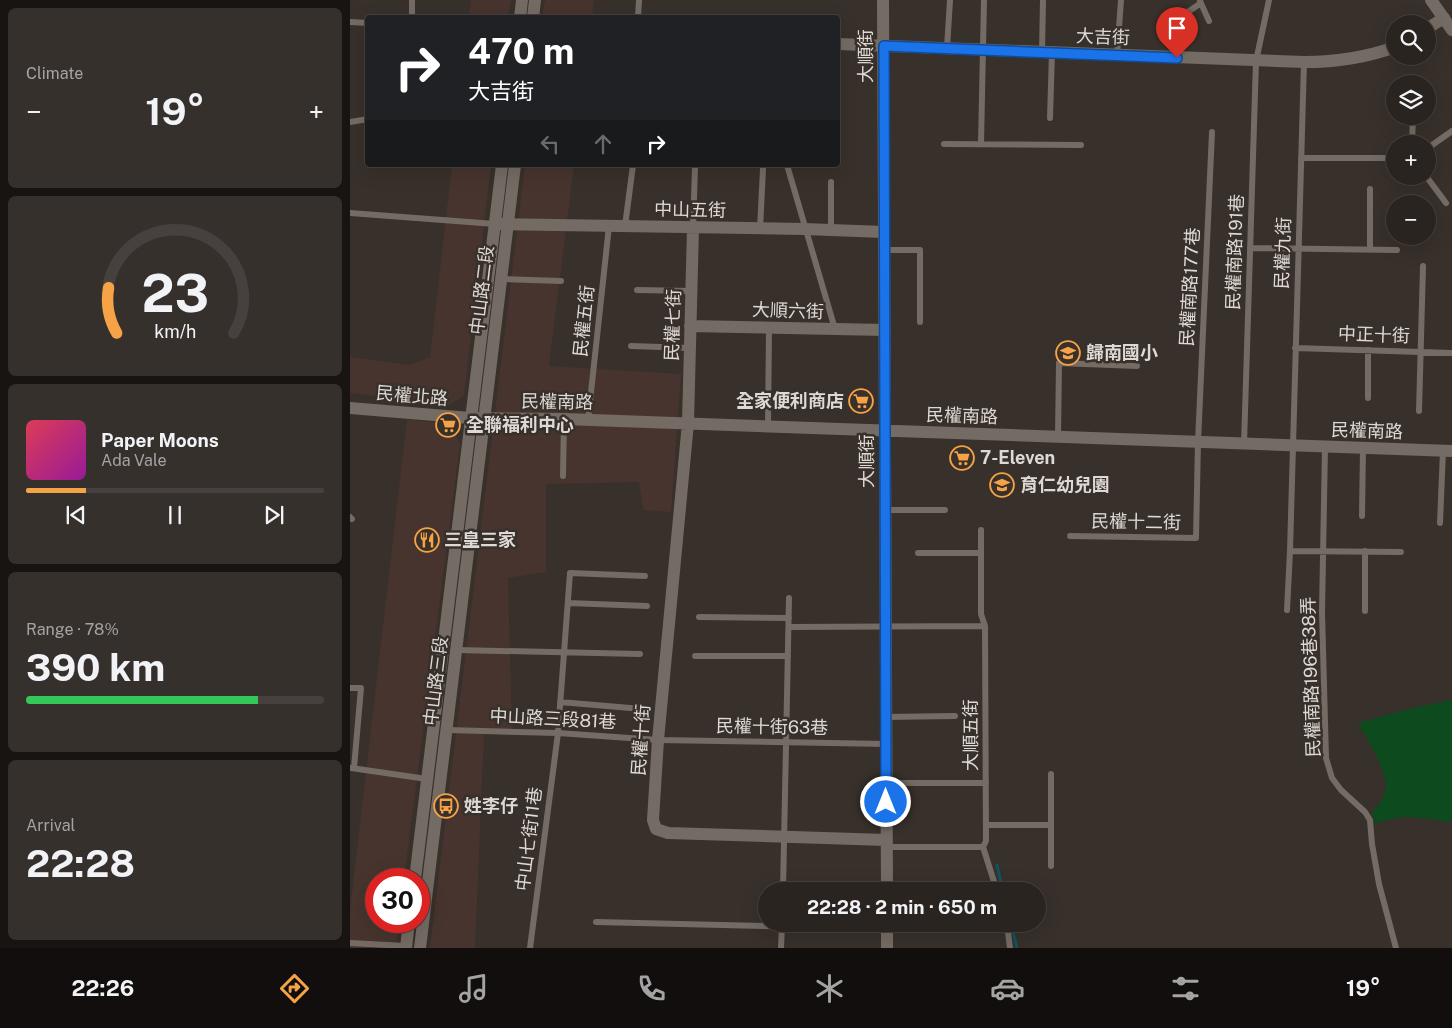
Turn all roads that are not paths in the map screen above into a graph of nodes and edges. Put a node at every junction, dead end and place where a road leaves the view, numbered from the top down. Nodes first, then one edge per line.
1 (412, 0) edge
2 (522, 0) edge
3 (535, 0) edge
4 (639, 0) edge
5 (883, 0) edge
6 (950, 0) edge
7 (984, 0) edge
8 (1043, 0) edge
9 (1121, 0) edge
10 (1269, 0) edge
11 (1431, 0) edge
12 (1200, 2) edge
13 (412, 15) edge
14 (520, 15) edge
15 (532, 15) edge
16 (638, 15) edge
17 (1444, 18) junction
18 (1176, 20) dead end
19 (1209, 21) dead end
20 (350, 22) edge
21 (365, 23) edge
22 (1436, 23) edge
23 (1452, 30) edge
24 (840, 44) edge
25 (884, 46) junction
26 (947, 48) junction
27 (983, 50) junction
28 (1386, 50) edge
29 (1047, 52) junction
30 (1117, 55) junction
31 (1256, 61) junction
32 (1304, 62) junction
33 (1050, 118) dead end
34 (365, 120) edge
35 (350, 122) edge
36 (1452, 130) edge
37 (1212, 132) dead end
38 (1436, 142) edge
39 (944, 144) dead end
40 (982, 144) junction
41 (1082, 145) dead end
42 (1301, 158) junction
43 (1386, 158) edge
44 (502, 167) edge
45 (515, 167) edge
46 (633, 167) edge
47 (788, 167) edge
48 (695, 168) dead end
49 (763, 170) dead end
50 (832, 182) dead end
51 (1433, 185) edge
52 (1370, 189) dead end
53 (1446, 203) dead end
54 (350, 213) edge
55 (501, 224) junction
56 (609, 226) junction
57 (625, 226) junction
58 (693, 228) junction
59 (804, 229) junction
60 (760, 230) junction
61 (831, 231) junction
62 (884, 232) junction
63 (1250, 248) junction
64 (1298, 248) junction
65 (1370, 249) junction
66 (884, 250) junction
67 (1397, 250) dead end
68 (1423, 266) dead end
69 (501, 279) junction
70 (561, 281) dead end
71 (637, 290) dead end
72 (691, 291) junction
73 (920, 322) dead end
74 (690, 326) junction
75 (769, 328) junction
76 (835, 330) junction
77 (884, 330) junction
78 (631, 346) dead end
79 (690, 348) junction
80 (1295, 348) junction
81 (1368, 350) junction
82 (1420, 352) junction
83 (1452, 353) edge
84 (1137, 366) dead end
85 (1368, 398) dead end
86 (350, 408) edge
87 (1419, 411) dead end
88 (470, 418) junction
89 (484, 419) junction
90 (564, 419) junction
91 (588, 420) junction
92 (688, 423) junction
93 (768, 426) junction
94 (885, 431) junction
95 (1058, 437) junction
96 (1198, 442) junction
97 (1244, 444) junction
98 (1292, 446) junction
99 (1325, 447) junction
100 (1363, 448) junction
101 (1447, 451) edge
102 (563, 476) dead end
103 (885, 510) junction
104 (946, 510) dead end
105 (1362, 516) dead end
106 (1440, 523) dead end
107 (981, 530) dead end
108 (1070, 536) dead end
109 (1324, 550) junction
110 (1290, 551) junction
111 (1365, 551) junction
112 (1401, 552) dead end
113 (918, 553) dead end
114 (981, 553) junction
115 (645, 576) dead end
116 (789, 598) dead end
117 (568, 603) junction
118 (647, 606) dead end
119 (1287, 610) dead end
120 (1365, 612) dead end
121 (699, 617) dead end
122 (789, 618) junction
123 (886, 626) junction
124 (985, 626) junction
125 (789, 627) junction
126 (457, 650) junction
127 (564, 652) junction
128 (640, 654) dead end
129 (695, 656) dead end
130 (788, 656) junction
131 (350, 688) edge
132 (560, 702) junction
133 (642, 709) dead end
134 (955, 716) dead end
135 (886, 717) junction
136 (447, 730) junction
137 (558, 733) junction
138 (658, 740) junction
139 (786, 743) junction
140 (886, 744) junction
141 (352, 768) edge
142 (1051, 774) dead end
143 (427, 779) junction
144 (886, 783) junction
145 (986, 783) junction
146 (986, 826) junction
147 (1051, 826) junction
148 (784, 838) junction
149 (886, 844) junction
150 (983, 848) junction
151 (1051, 866) dead end
152 (416, 868) edge
153 (782, 882) edge
154 (886, 882) edge
155 (994, 882) edge
156 (596, 922) dead end
157 (758, 925) edge
158 (782, 932) edge
159 (887, 932) edge
160 (1008, 932) edge
161 (408, 933) edge
162 (350, 943) edge
163 (406, 947) edge
164 (420, 948) edge
165 (530, 948) edge
166 (781, 948) edge
167 (887, 948) edge
168 (1010, 948) edge
169 (1396, 948) edge

1 - 13 lane
2 - 14 street
3 - 15 street
4 - 16 lane
5 - 25 street, 大順街
6 - 26 lane
7 - 27 lane
8 - 29 lane
9 - 30 lane
10 - 31 lane, 民權南路191巷
11 - 17 street
12 - 18 lane
12 - 19 lane
17 - 22 street
17 - 23 street
20 - 21 lane
24 - 25 street, 大吉街
25 - 26 street, 大吉街
25 - 62 street, 大順街
26 - 27 street, 大吉街
27 - 29 street, 大吉街
27 - 40 lane
28 - 32 street, 大吉街
29 - 30 street, 大吉街
29 - 33 lane
30 - 31 street, 大吉街
31 - 32 street, 大吉街
31 - 63 lane, 民權南路191巷
32 - 42 lane, 民權九街
34 - 35 lane
36 - 38 lane
37 - 96 lane, 民權南路177巷
39 - 40 lane
40 - 41 lane
42 - 43 lane
42 - 64 lane, 民權九街
44 - 55 street, 中山路二段
45 - 55 street, 中山路二段
46 - 57 lane
47 - 59 lane
48 - 58 lane
49 - 60 lane
50 - 61 lane
51 - 53 lane
52 - 65 lane
54 - 55 lane
55 - 56 street, 中山五街
55 - 69 street, 中山路二段
55 - 88 street, 中山路二段
56 - 57 street, 中山五街
56 - 91 lane, 民權五街
57 - 58 street, 中山五街
58 - 60 street, 中山五街
58 - 72 street, 民權七街
59 - 60 street, 中山五街
59 - 61 street, 中山五街
59 - 76 lane
61 - 62 street, 中山五街
62 - 66 street, 大順街
63 - 64 lane
63 - 97 lane, 民權南路191巷
64 - 65 lane
64 - 80 lane, 民權九街
65 - 67 lane
66 - 73 lane
66 - 77 street, 大順街
68 - 82 lane
69 - 70 lane
69 - 89 street, 中山路二段
71 - 72 lane
72 - 74 street, 民權七街
74 - 75 street, 大順六街
74 - 79 street, 民權七街
75 - 76 street, 大順六街
75 - 93 lane
76 - 77 street, 大順六街
77 - 94 street, 大順街
78 - 79 lane
79 - 92 street, 民權七街
80 - 81 lane, 中正十街
80 - 98 lane, 民權九街
81 - 82 lane, 中正十街
81 - 85 lane
82 - 83 lane, 中正十街
82 - 87 lane
84 - 95 lane
86 - 88 street, 民權北路
88 - 89 street, 民權南路
88 - 143 street, 中山路三段
89 - 90 street, 民權南路
89 - 126 street, 中山路三段
90 - 91 street, 民權南路
90 - 102 lane
91 - 92 street, 民權南路
92 - 93 street, 民權南路
92 - 138 street, 民權十街
93 - 94 street, 民權南路
94 - 95 street, 民權南路
94 - 103 street, 大順街
95 - 96 street, 民權南路
96 - 97 street, 民權南路
96 - 108 lane, 民權十二街
97 - 98 street, 民權南路
98 - 99 street, 民權南路
98 - 110 lane, 民權九街
99 - 100 street, 民權南路
99 - 109 lane, 民權南路196巷38弄
100 - 101 street, 民權南路
100 - 105 lane
101 - 106 lane
103 - 104 lane
103 - 123 street, 大順街
107 - 114 lane, 大順五街
109 - 110 lane
109 - 111 lane
109 - 169 lane, 民權南路196巷38弄
110 - 119 lane, 民權九街
111 - 112 lane
111 - 120 lane
113 - 114 lane
114 - 124 lane, 大順五街
115 - 117 lane, 中山七街11巷
116 - 122 lane
117 - 118 lane
117 - 127 lane, 中山七街11巷
121 - 122 lane
122 - 125 lane
123 - 124 lane
123 - 125 lane
123 - 135 street, 大順街
124 - 145 lane, 大順五街
125 - 130 lane
126 - 127 lane
126 - 136 street, 中山路三段
127 - 128 lane
127 - 132 lane, 中山七街11巷
129 - 130 lane
130 - 139 lane
131 - 141 lane
132 - 133 lane
132 - 137 lane, 中山七街11巷
134 - 135 lane
135 - 140 street, 大順街
136 - 137 lane, 中山路三段81巷
136 - 164 street, 中山路三段
137 - 138 lane, 中山路三段81巷
137 - 165 lane, 中山七街11巷
138 - 139 lane, 民權十街63巷
138 - 148 street, 民權十街
139 - 140 lane, 民權十街63巷
139 - 148 lane
140 - 144 street, 大順街
141 - 143 lane
142 - 147 lane
143 - 152 street, 中山路三段
144 - 145 lane
144 - 149 street, 大順街
145 - 146 lane, 大順五街
146 - 147 lane
146 - 150 lane, 大順五街
147 - 151 lane
148 - 149 street, 民權十街
148 - 153 lane
149 - 150 lane
149 - 154 street, 大順街
150 - 155 lane
156 - 157 lane
158 - 166 lane
159 - 167 street
160 - 168 lane
161 - 163 street
162 - 163 lane

